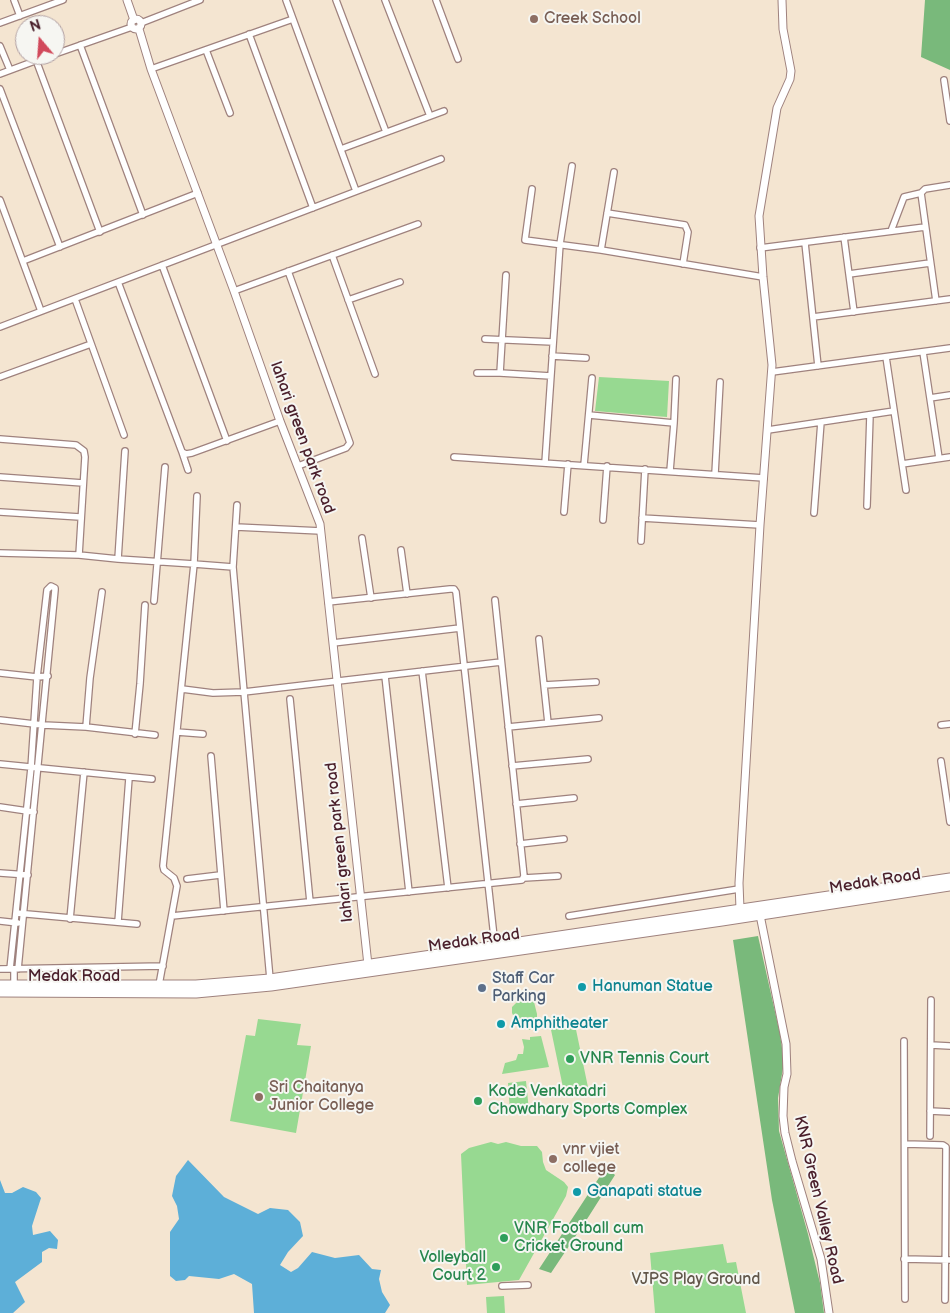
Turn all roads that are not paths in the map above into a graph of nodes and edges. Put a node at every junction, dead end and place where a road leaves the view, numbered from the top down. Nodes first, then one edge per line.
1 (14, 0) edge
2 (63, 0) edge
3 (127, 0) edge
4 (200, 0) edge
5 (286, 0) edge
6 (344, 0) edge
7 (385, 0) edge
8 (436, 0) edge
9 (782, 0) edge
10 (336, 1) edge
11 (189, 2) edge
12 (20, 15) edge
13 (23, 15) edge
14 (15, 18) edge
15 (293, 18) junction
16 (0, 23) edge
17 (136, 24) junction
18 (249, 34) junction
19 (80, 45) junction
20 (0, 46) edge
21 (65, 50) edge
22 (206, 50) junction
23 (458, 59) dead end
24 (23, 65) edge
25 (38, 65) edge
26 (152, 69) junction
27 (10, 70) junction
28 (0, 74) edge
29 (944, 80) dead end
30 (0, 89) edge
31 (444, 111) dead end
32 (230, 113) dead end
33 (430, 116) junction
34 (950, 121) edge
35 (386, 132) junction
36 (341, 149) junction
37 (441, 159) dead end
38 (572, 166) dead end
39 (614, 172) dead end
40 (950, 185) edge
41 (532, 188) dead end
42 (356, 191) junction
43 (920, 193) junction
44 (198, 194) junction
45 (0, 200) edge
46 (313, 208) junction
47 (607, 213) junction
48 (144, 215) junction
49 (418, 224) dead end
50 (925, 227) junction
51 (100, 232) junction
52 (891, 232) junction
53 (844, 238) junction
54 (806, 242) junction
55 (216, 244) junction
56 (560, 244) junction
57 (60, 247) junction
58 (760, 248) junction
59 (601, 250) junction
60 (332, 255) junction
61 (23, 262) junction
62 (930, 263) junction
63 (683, 264) junction
64 (162, 265) junction
65 (288, 271) junction
66 (849, 274) junction
67 (506, 275) dead end
68 (763, 278) junction
69 (118, 282) junction
70 (400, 282) dead end
71 (234, 291) junction
72 (75, 298) junction
73 (950, 299) edge
74 (348, 300) junction
75 (936, 301) junction
76 (41, 311) junction
77 (854, 312) junction
78 (813, 317) junction
79 (0, 327) edge
80 (485, 339) dead end
81 (502, 340) junction
82 (553, 342) junction
83 (91, 344) junction
84 (950, 348) edge
85 (923, 352) junction
86 (552, 356) junction
87 (886, 357) junction
88 (586, 358) dead end
89 (818, 366) junction
90 (477, 372) dead end
91 (772, 372) junction
92 (500, 373) junction
93 (375, 374) dead end
94 (551, 376) junction
95 (0, 377) edge
96 (592, 378) dead end
97 (676, 379) dead end
98 (720, 382) dead end
99 (950, 395) edge
100 (930, 398) junction
101 (894, 411) junction
102 (870, 415) junction
103 (589, 416) junction
104 (280, 421) junction
105 (821, 422) junction
106 (674, 423) junction
107 (768, 430) junction
108 (124, 435) dead end
109 (0, 439) edge
110 (227, 440) junction
111 (125, 451) dead end
112 (182, 452) junction
113 (454, 457) dead end
114 (950, 457) edge
115 (939, 458) junction
116 (545, 463) junction
117 (568, 464) junction
118 (902, 464) junction
119 (584, 465) junction
120 (298, 466) junction
121 (607, 466) junction
122 (165, 467) dead end
123 (645, 469) junction
124 (188, 470) dead end
125 (670, 471) junction
126 (715, 474) junction
127 (0, 476) edge
128 (764, 478) junction
129 (83, 483) junction
130 (906, 490) dead end
131 (197, 496) dead end
132 (237, 505) dead end
133 (867, 506) dead end
134 (0, 512) edge
135 (564, 512) dead end
136 (814, 514) dead end
137 (80, 517) junction
138 (642, 518) junction
139 (603, 520) dead end
140 (760, 525) junction
141 (236, 527) junction
142 (320, 531) junction
143 (362, 538) dead end
144 (641, 541) dead end
145 (401, 550) dead end
146 (0, 553) edge
147 (79, 555) junction
148 (118, 559) junction
149 (158, 562) junction
150 (194, 564) junction
151 (233, 568) junction
152 (102, 592) dead end
153 (406, 594) junction
154 (371, 598) junction
155 (495, 600) dead end
156 (154, 601) dead end
157 (328, 602) junction
158 (145, 605) dead end
159 (460, 628) junction
160 (540, 639) dead end
161 (333, 643) junction
162 (501, 662) junction
163 (465, 666) junction
164 (422, 672) junction
165 (0, 673) edge
166 (48, 676) junction
167 (385, 676) junction
168 (37, 677) junction
169 (337, 681) junction
170 (596, 682) dead end
171 (544, 685) junction
172 (182, 689) junction
173 (244, 692) junction
174 (290, 699) dead end
175 (598, 718) dead end
176 (0, 720) edge
177 (548, 723) junction
178 (34, 724) junction
179 (950, 724) edge
180 (43, 725) junction
181 (941, 726) dead end
182 (86, 727) junction
183 (508, 728) junction
184 (177, 732) junction
185 (136, 734) junction
186 (204, 734) dead end
187 (154, 736) dead end
188 (210, 756) dead end
189 (588, 759) dead end
190 (941, 760) dead end
191 (0, 764) edge
192 (512, 766) junction
193 (31, 768) junction
194 (38, 769) junction
195 (84, 772) junction
196 (130, 778) junction
197 (152, 779) dead end
198 (574, 798) dead end
199 (516, 804) junction
200 (0, 807) edge
201 (26, 810) junction
202 (34, 812) junction
203 (950, 822) edge
204 (564, 839) dead end
205 (520, 844) junction
206 (0, 872) edge
207 (18, 874) junction
208 (28, 875) junction
209 (220, 875) junction
210 (558, 876) dead end
211 (524, 878) junction
212 (950, 878) edge
213 (187, 879) dead end
214 (488, 884) junction
215 (950, 886) edge
216 (448, 888) junction
217 (739, 889) junction
218 (409, 892) junction
219 (883, 892) junction
220 (360, 897) junction
221 (310, 902) junction
222 (263, 907) junction
223 (740, 909) junction
224 (224, 911) junction
225 (16, 913) junction
226 (24, 914) junction
227 (172, 916) junction
228 (569, 916) dead end
229 (760, 916) junction
230 (70, 919) junction
231 (0, 921) edge
232 (15, 922) junction
233 (118, 922) junction
234 (23, 924) junction
235 (137, 924) dead end
236 (495, 946) junction
237 (368, 965) junction
238 (163, 966) junction
239 (0, 969) edge
240 (14, 969) junction
241 (270, 979) junction
242 (0, 985) edge
243 (14, 985) junction
244 (159, 985) junction
245 (0, 992) edge
246 (932, 1000) dead end
247 (904, 1041) dead end
248 (931, 1045) junction
249 (950, 1046) edge
250 (930, 1111) junction
251 (950, 1112) edge
252 (930, 1136) dead end
253 (905, 1144) junction
254 (904, 1259) junction
255 (948, 1260) edge
256 (528, 1285) dead end
257 (502, 1286) dead end
258 (905, 1299) dead end
259 (945, 1300) dead end
260 (829, 1313) edge

1 - 12 street
2 - 13 street
3 - 17 street, lahari green park road
4 - 11 street
5 - 15 street
6 - 10 street
7 - 33 street
8 - 23 street
9 - 58 street
10 - 35 street
11 - 17 street
14 - 16 street
15 - 18 street
15 - 36 street
17 - 19 street
17 - 26 street, lahari green park road
18 - 22 street
18 - 46 street
19 - 21 street
19 - 48 street
20 - 27 street
22 - 26 street
22 - 32 street
24 - 27 street
25 - 51 street
26 - 44 street, lahari green park road
27 - 28 street
29 - 34 street
30 - 57 street
31 - 33 street
33 - 35 street
35 - 36 street
36 - 42 street
37 - 42 street
38 - 56 street
39 - 47 street
40 - 43 street
41 - 56 street
42 - 46 street
43 - 50 street
43 - 52 street
44 - 48 street
44 - 55 street, lahari green park road
45 - 61 street
46 - 55 street
47 - 59 street
47 - 63 street
48 - 51 street
49 - 60 street
50 - 52 street
50 - 62 street
51 - 57 street
52 - 53 street
53 - 54 street
53 - 66 street
54 - 58 street
54 - 78 street
55 - 64 street
55 - 71 street, lahari green park road
56 - 59 street
56 - 82 street
57 - 61 street
58 - 68 street
59 - 63 street
60 - 65 street
60 - 74 street
61 - 76 street
62 - 66 street
62 - 75 street
63 - 68 street
64 - 69 street
64 - 110 street
65 - 71 street
65 - 120 street
66 - 77 street
67 - 81 street
68 - 91 street
69 - 72 street
69 - 112 street
70 - 74 street
71 - 104 street, lahari green park road
72 - 76 street
72 - 83 street
73 - 75 street
74 - 93 street
75 - 77 street
76 - 79 street
77 - 78 street
78 - 89 street
80 - 81 street
81 - 82 street
81 - 92 street
82 - 86 street
83 - 95 street
83 - 108 street
84 - 85 street
85 - 87 street
85 - 100 street
86 - 88 street
86 - 94 street
87 - 89 street
87 - 101 street
89 - 91 street
90 - 92 street
91 - 107 street
92 - 94 street
94 - 116 street
96 - 103 street
97 - 106 street
98 - 126 street
99 - 100 street
100 - 115 street
101 - 102 street
101 - 118 street
102 - 105 street
102 - 133 street
103 - 106 street
103 - 119 street
104 - 110 street
104 - 120 street, lahari green park road
105 - 107 street
105 - 136 street
106 - 125 street
107 - 128 street
109 - 129 street
110 - 112 street
111 - 148 street
112 - 124 street
113 - 116 street
114 - 115 street
115 - 118 street
116 - 117 street
117 - 119 street
117 - 135 street
118 - 130 street
119 - 121 street
120 - 142 street, lahari green park road
121 - 123 street
121 - 139 street
122 - 149 street
123 - 125 street
123 - 138 street
125 - 126 street
126 - 128 street
127 - 129 street
128 - 140 street
129 - 137 street
131 - 150 street
132 - 141 street
134 - 137 street
137 - 147 street
138 - 140 street
138 - 144 street
140 - 217 street
141 - 142 street
141 - 151 street
142 - 157 street, lahari green park road
143 - 154 street
145 - 153 street
146 - 147 street
147 - 148 street
148 - 149 street
149 - 150 street
149 - 156 street
150 - 151 street
150 - 172 street
151 - 173 street
152 - 182 street
153 - 154 street
153 - 159 street
154 - 157 street
155 - 162 street
157 - 161 street, lahari green park road
158 - 185 street
159 - 161 street
159 - 163 street
160 - 171 street
161 - 169 street, lahari green park road
162 - 163 street
162 - 183 street
163 - 164 street
163 - 214 street
164 - 167 street
164 - 216 street
165 - 168 street
166 - 168 street
166 - 168 street
166 - 180 street
167 - 169 street
167 - 218 street
168 - 178 street
169 - 173 street
169 - 220 street, lahari green park road
170 - 171 street
171 - 177 street
172 - 173 street
172 - 184 street
173 - 222 street
174 - 221 street
175 - 177 street
176 - 178 street
177 - 183 street
178 - 180 street
178 - 193 street
179 - 181 street
180 - 182 street
180 - 194 street
182 - 185 street
183 - 192 street
184 - 186 street
184 - 227 street
185 - 187 street
188 - 209 street
189 - 192 street
190 - 203 street
191 - 193 street
192 - 199 street
193 - 194 street
193 - 201 street
194 - 195 street
194 - 202 street
195 - 196 street
195 - 230 street
196 - 197 street
196 - 233 street
198 - 199 street
199 - 205 street
200 - 201 street
201 - 202 street
201 - 207 street
202 - 208 street
204 - 205 street
205 - 211 street
206 - 207 street
207 - 208 street
207 - 225 street
208 - 226 street
209 - 213 street
209 - 224 street
210 - 211 street
211 - 214 street
212 - 219 main road, Medak Road
214 - 216 street
214 - 236 street
215 - 219 main road, Medak Road
216 - 218 street
217 - 223 street
217 - 228 street
218 - 220 street
219 - 223 main road, Medak Road
219 - 229 main road, Medak Road
220 - 221 street
220 - 237 street, lahari green park road
221 - 222 street
222 - 224 street
222 - 241 street
223 - 236 main road, Medak Road
224 - 227 street
225 - 226 street
225 - 232 street
226 - 230 street
226 - 234 street
227 - 238 street
229 - 245 main road, Medak Road
229 - 260 street, KNR Green Valley Road
230 - 233 street
231 - 232 street
232 - 234 street
232 - 240 street
233 - 235 street
234 - 240 street
236 - 237 main road, Medak Road
237 - 241 main road, Medak Road
238 - 240 street
238 - 244 street
239 - 240 street
240 - 243 street
241 - 244 main road, Medak Road
242 - 243 main road, Medak Road
243 - 244 main road, Medak Road
246 - 248 street
247 - 253 street
248 - 249 street
248 - 250 street
250 - 251 street
250 - 252 street
253 - 254 street
253 - 255 street
254 - 255 street
254 - 258 street
255 - 259 street
256 - 257 street

